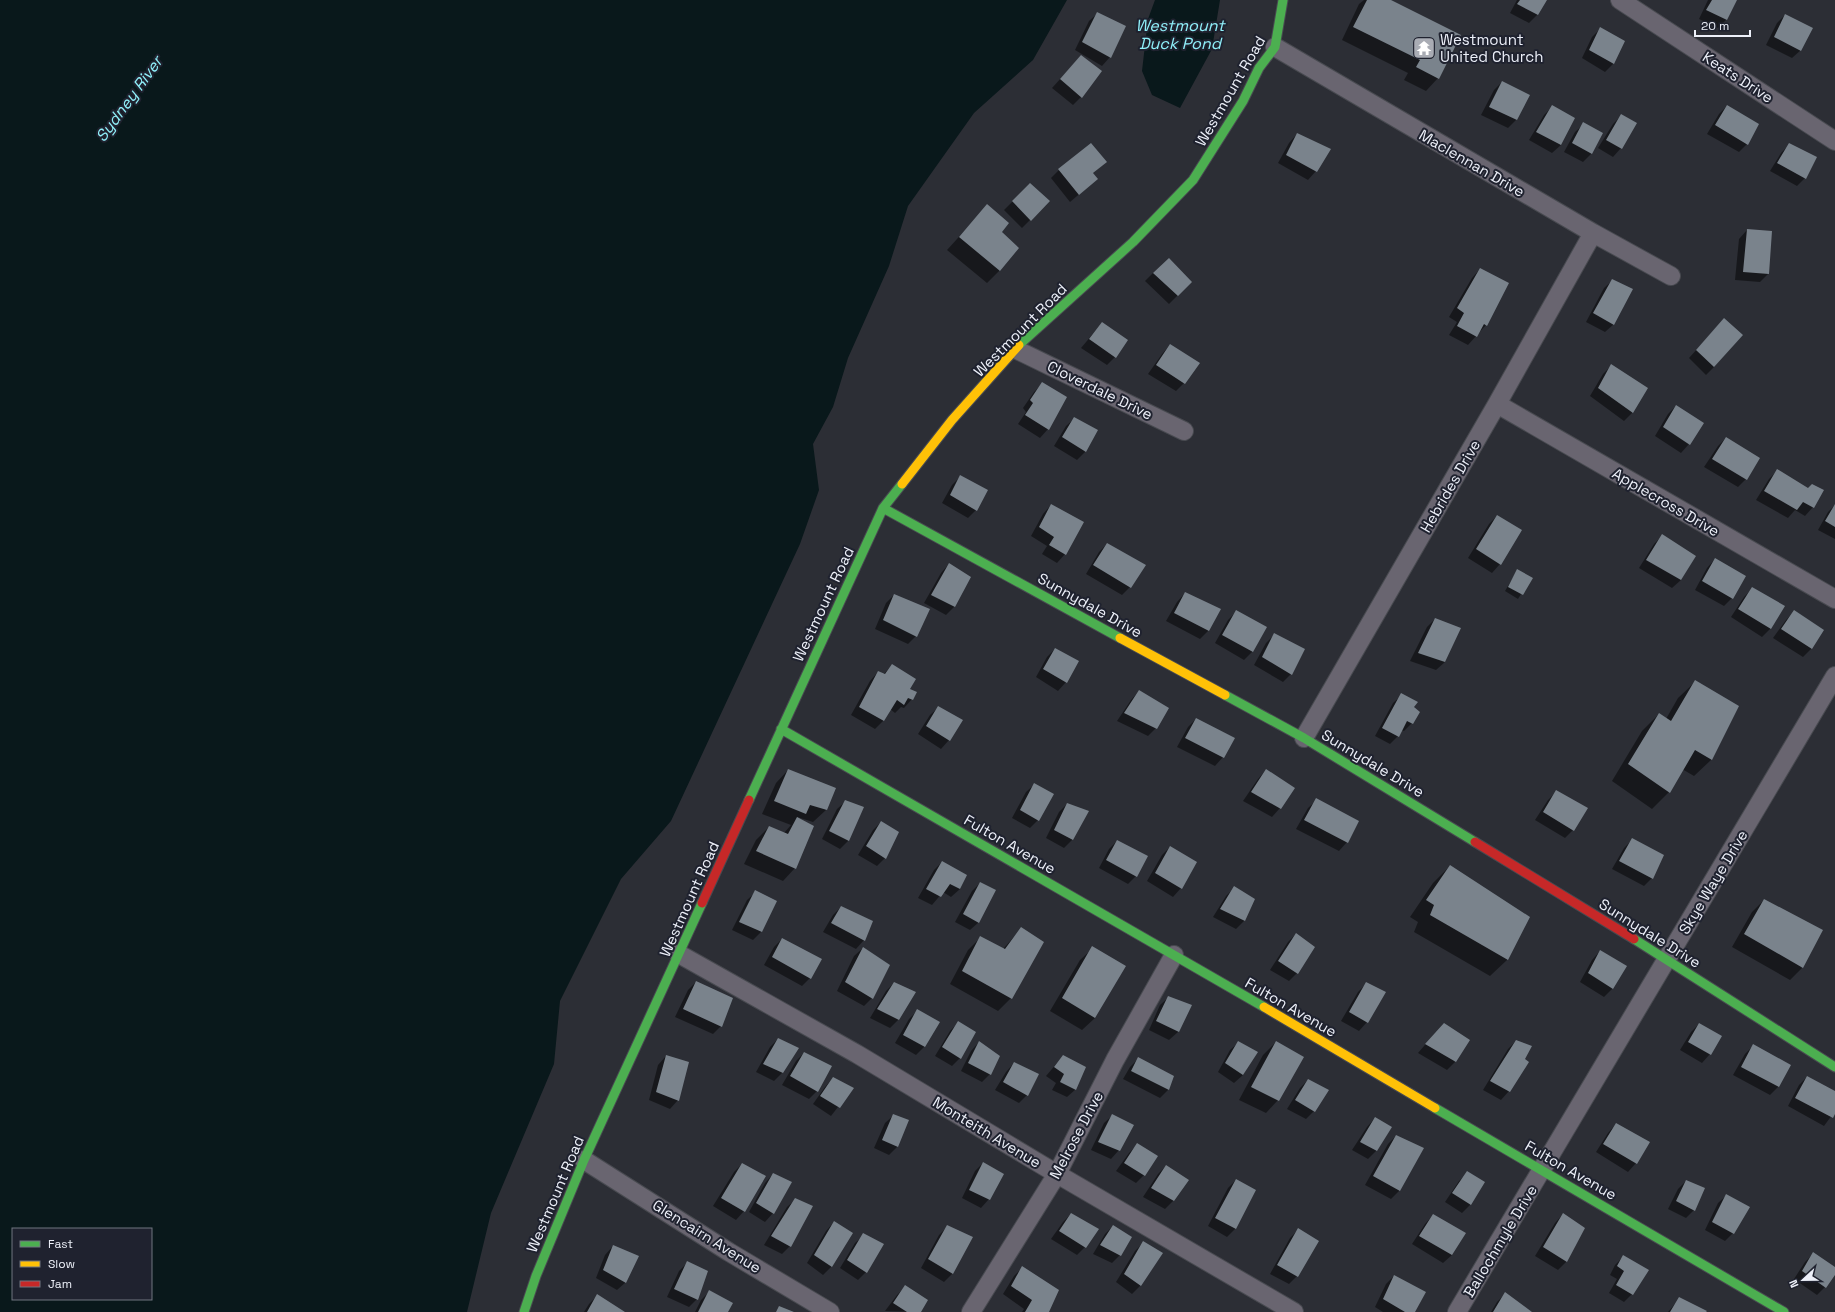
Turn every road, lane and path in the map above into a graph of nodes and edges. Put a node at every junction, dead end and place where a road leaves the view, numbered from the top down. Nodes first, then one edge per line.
1 (1283, 0) edge
2 (1620, 0) edge
3 (1275, 47) junction
4 (1835, 141) edge
5 (1593, 233) junction
6 (1671, 276) dead end
7 (1016, 349) junction
8 (1497, 404) junction
9 (1184, 431) dead end
10 (883, 508) junction
11 (1835, 599) edge
12 (1835, 676) edge
13 (781, 729) junction
14 (1304, 738) junction
15 (679, 954) junction
16 (1174, 955) junction
17 (1667, 959) junction
18 (1835, 1067) edge
19 (584, 1160) junction
20 (1543, 1169) junction
21 (1057, 1174) junction
22 (524, 1312) edge
23 (830, 1312) edge
24 (971, 1312) edge
25 (1294, 1312) edge
26 (1457, 1312) edge
27 (1784, 1312) edge

1 - 3 street, Westmount Road
2 - 4 street, Keats Drive
3 - 5 street, Maclennan Drive
3 - 7 street, Westmount Road
5 - 6 street, Maclennan Drive
5 - 8 street, Hebrides Drive
7 - 9 street, Cloverdale Drive
7 - 10 street, Westmount Road
8 - 11 street, Applecross Drive
8 - 14 street, Hebrides Drive
10 - 13 street, Westmount Road
10 - 14 street, Sunnydale Drive
12 - 17 street, Skye Waye Drive
13 - 15 street, Westmount Road
13 - 16 street, Fulton Avenue
14 - 17 street, Sunnydale Drive
15 - 19 street, Westmount Road
15 - 21 street, Monteith Avenue
16 - 20 street, Fulton Avenue
16 - 21 street, Melrose Drive
17 - 18 street, Sunnydale Drive
17 - 20 street, Skye Waye Drive
19 - 22 street, Westmount Road
19 - 23 street, Glencairn Avenue
20 - 26 street, Ballochmyle Drive
20 - 27 street, Fulton Avenue
21 - 24 street, Melrose Drive
21 - 25 street, Monteith Avenue

